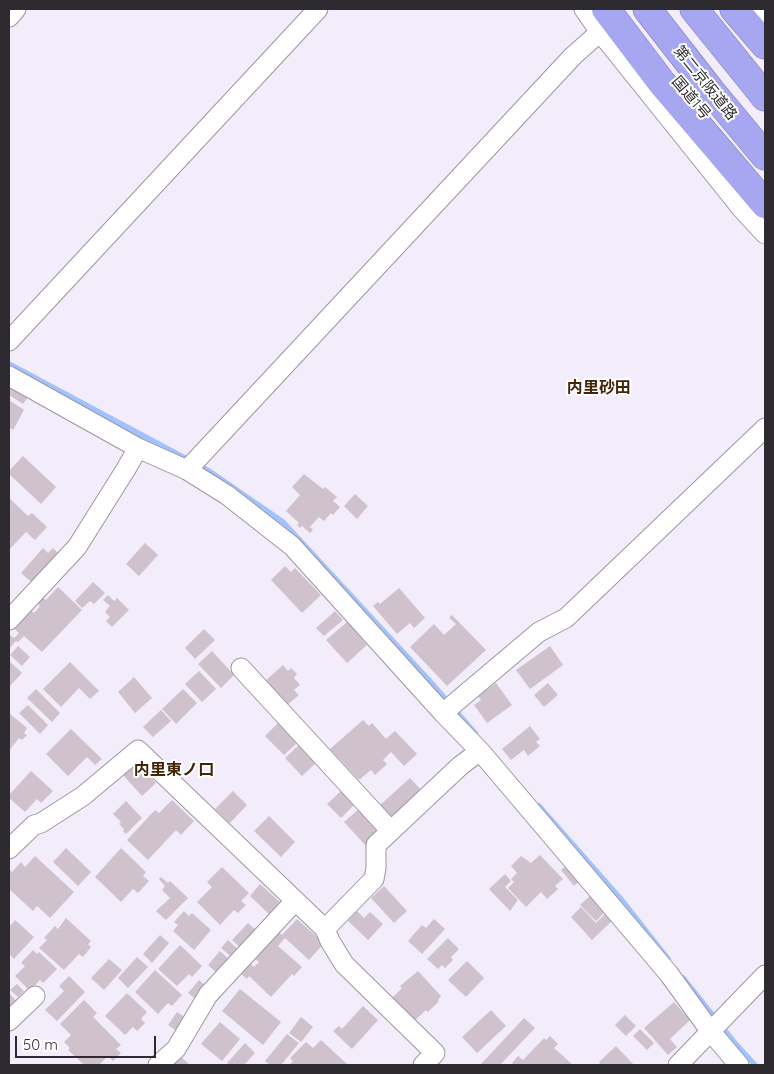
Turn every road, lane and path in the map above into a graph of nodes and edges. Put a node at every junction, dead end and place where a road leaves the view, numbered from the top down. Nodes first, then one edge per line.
1 (16, 9) edge
2 (318, 9) edge
3 (584, 9) edge
4 (620, 9) edge
5 (646, 9) edge
6 (694, 9) edge
7 (712, 9) edge
8 (734, 9) edge
9 (754, 9) edge
10 (9, 17) edge
11 (603, 20) edge
12 (765, 22) edge
13 (765, 45) edge
14 (765, 75) edge
15 (765, 97) edge
16 (758, 174) edge
17 (765, 204) edge
18 (765, 234) edge
19 (9, 341) edge
20 (9, 376) edge
21 (765, 428) edge
22 (138, 448) junction
23 (187, 470) junction
24 (9, 620) edge
25 (241, 668) dead end
26 (443, 713) junction
27 (480, 751) junction
28 (391, 830) junction
29 (9, 848) edge
30 (295, 900) junction
31 (325, 929) junction
32 (765, 975) edge
33 (34, 996) dead end
34 (9, 1021) edge
35 (711, 1032) junction
36 (158, 1065) edge
37 (423, 1065) edge
38 (678, 1065) edge
39 (739, 1065) edge

1 - 10 street
2 - 19 street
3 - 11 street
4 - 16 highway, 国道1号
5 - 16 highway, 第二京阪道路
6 - 15 highway
7 - 14 highway
8 - 13 highway
9 - 12 street
11 - 16 highway
11 - 18 street
11 - 23 street
16 - 17 highway
20 - 22 street
21 - 26 street
22 - 23 street
22 - 24 street
23 - 26 street
25 - 28 street
26 - 27 street
27 - 28 street
27 - 35 street
28 - 31 street
29 - 30 street
30 - 31 street
30 - 36 street
31 - 37 street
32 - 35 street
33 - 34 street
35 - 38 street
35 - 39 street

